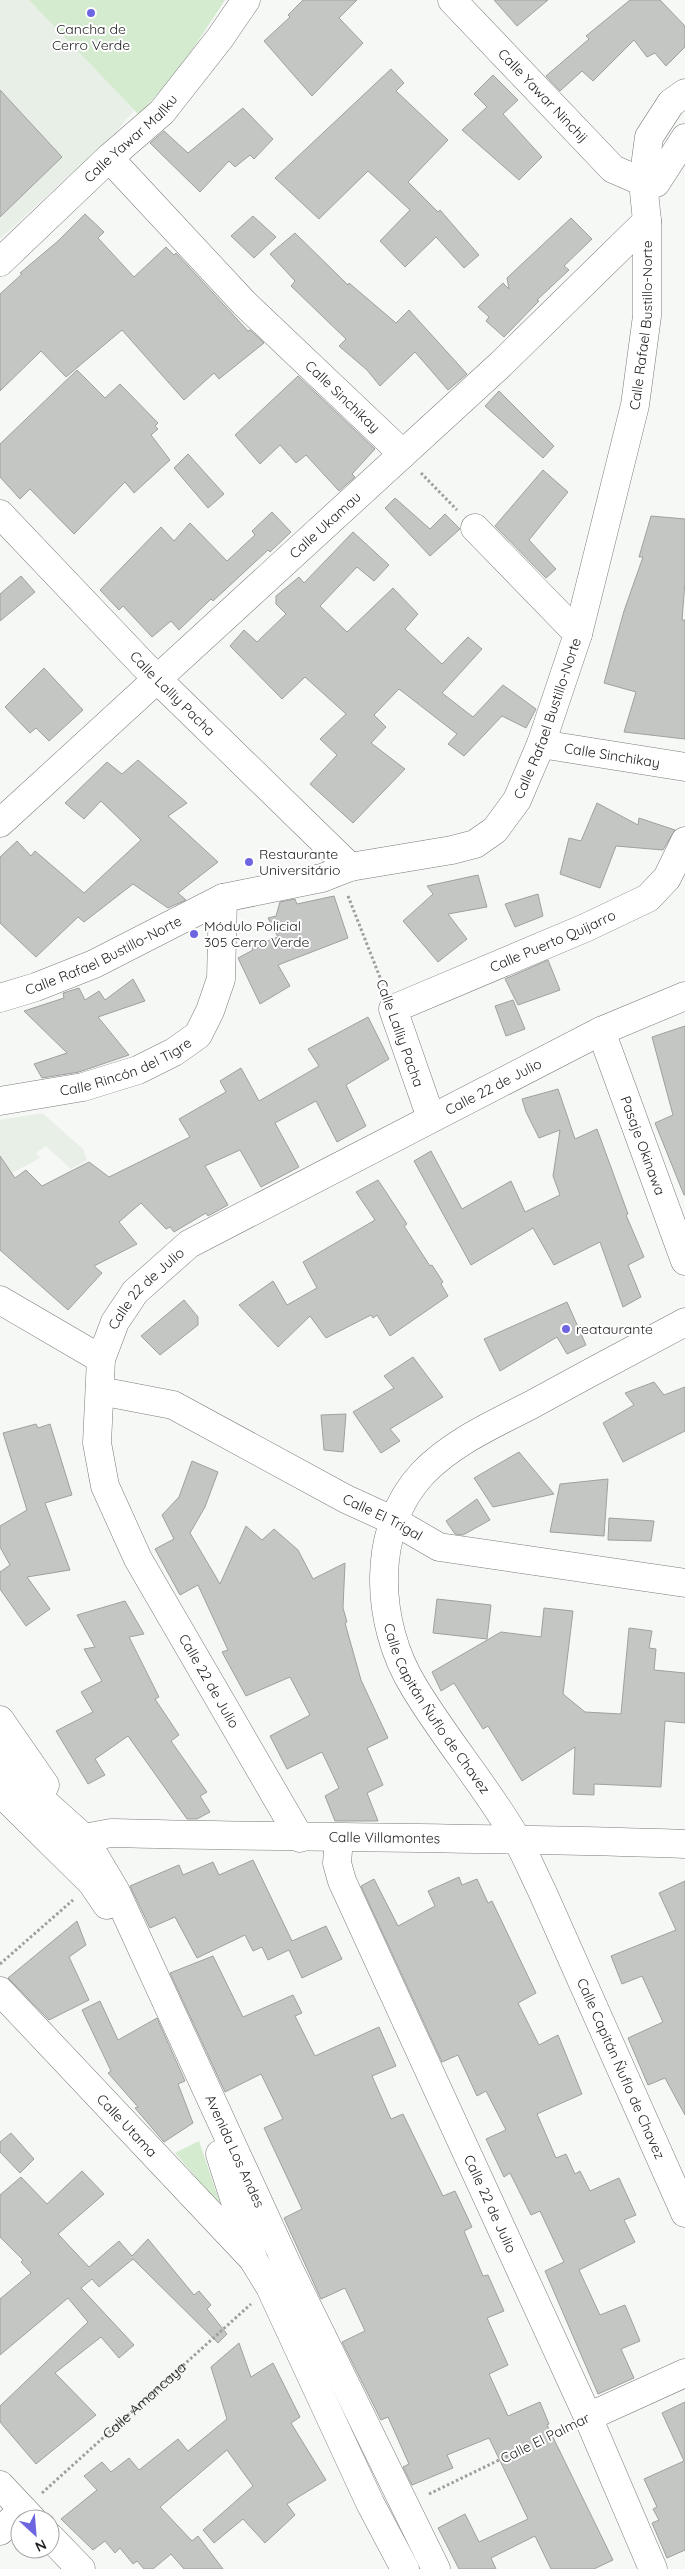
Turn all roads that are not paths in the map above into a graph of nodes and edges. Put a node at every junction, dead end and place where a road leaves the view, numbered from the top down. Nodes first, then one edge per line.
1 (246, 0) edge
2 (452, 0) edge
3 (685, 93) edge
4 (685, 138) edge
5 (110, 158) junction
6 (643, 182) junction
7 (646, 221) junction
8 (0, 262) edge
9 (403, 454) junction
10 (0, 514) edge
11 (475, 528) road end
12 (578, 634) junction
13 (156, 678) junction
14 (541, 744) junction
15 (685, 767) edge
16 (0, 822) edge
17 (685, 841) edge
18 (350, 867) junction
19 (223, 898) junction
20 (685, 996) edge
21 (0, 998) edge
22 (392, 1009) joint
23 (601, 1031) junction
24 (0, 1101) edge
25 (431, 1118) junction
26 (685, 1261) edge
27 (0, 1300) edge
28 (685, 1322) edge
29 (101, 1359) junction
30 (100, 1391) junction
31 (394, 1521) junction
32 (685, 1582) edge
33 (0, 1720) edge
34 (0, 1758) edge
35 (0, 1792) edge
36 (84, 1838) junction
37 (300, 1838) junction
38 (339, 1838) junction
39 (516, 1838) junction
40 (685, 1844) edge
41 (0, 1991) edge
42 (685, 2213) edge
43 (254, 2261) junction
44 (280, 2279) junction
45 (685, 2373) edge
46 (588, 2417) junction
47 (0, 2485) edge
48 (22, 2509) edge
49 (60, 2547) edge
50 (81, 2569) edge
51 (405, 2569) edge
52 (436, 2569) edge
53 (653, 2569) edge

1 - 5 street, Calle Yawar Mallku
2 - 6 street, Calle Yawar Ninchij
3 - 6 street, Calle Rafael Bustillo-Norte
4 - 6 street
5 - 8 street, Calle Yawar Mallku
5 - 9 street, Calle Sinchikay
6 - 7 street, Calle Rafael Bustillo-Norte
7 - 9 street, Calle Ukamau
7 - 12 street, Calle Rafael Bustillo-Norte
9 - 13 street, Calle Ukamau
10 - 13 street, Calle Lalliy Pacha
11 - 12 street
12 - 14 street, Calle Rafael Bustillo-Norte
13 - 16 street, Calle Ukamau
13 - 18 street, Calle Lalliy Pacha
14 - 15 street, Calle Sinchikay
14 - 18 street, Calle Rafael Bustillo-Norte
17 - 22 street, Calle Puerto Quijarro
18 - 19 street, Calle Rafael Bustillo-Norte
19 - 21 street, Calle Rafael Bustillo-Norte
19 - 24 street, Calle Rincón del Tigre
20 - 23 street, Calle 22 de Julio
22 - 25 street, Calle Lalliy Pacha
23 - 25 street, Calle 22 de Julio
23 - 26 street, Pasaje Okinawa
25 - 29 street, Calle 22 de Julio
27 - 29 street
28 - 31 street, Calle Capitán Ñuflo de Chavez
29 - 30 street, Calle 22 de Julio
30 - 31 street, Calle El Trigal
30 - 37 street, Calle 22 de Julio
31 - 32 street, Calle El Trigal
31 - 39 street, Calle Capitán Ñuflo de Chavez
33 - 36 street
34 - 36 street, Avenida Los Andes
35 - 43 street, Avenida Los Andes
36 - 37 street, Calle Villamontes
36 - 44 street, Avenida Los Andes
37 - 38 street, Calle Villamontes
38 - 39 street, Calle Villamontes
38 - 46 street, Calle 22 de Julio
39 - 40 street, Calle Villamontes
39 - 42 street, Calle Capitán Ñuflo de Chavez
41 - 43 street, Calle Utama
43 - 44 street, Avenida Los Andes
44 - 51 street, Avenida Los Andes
44 - 52 street, Avenida Los Andes
45 - 46 street, Calle El Palmar
46 - 53 street, Calle 22 de Julio
47 - 48 street
49 - 50 street

